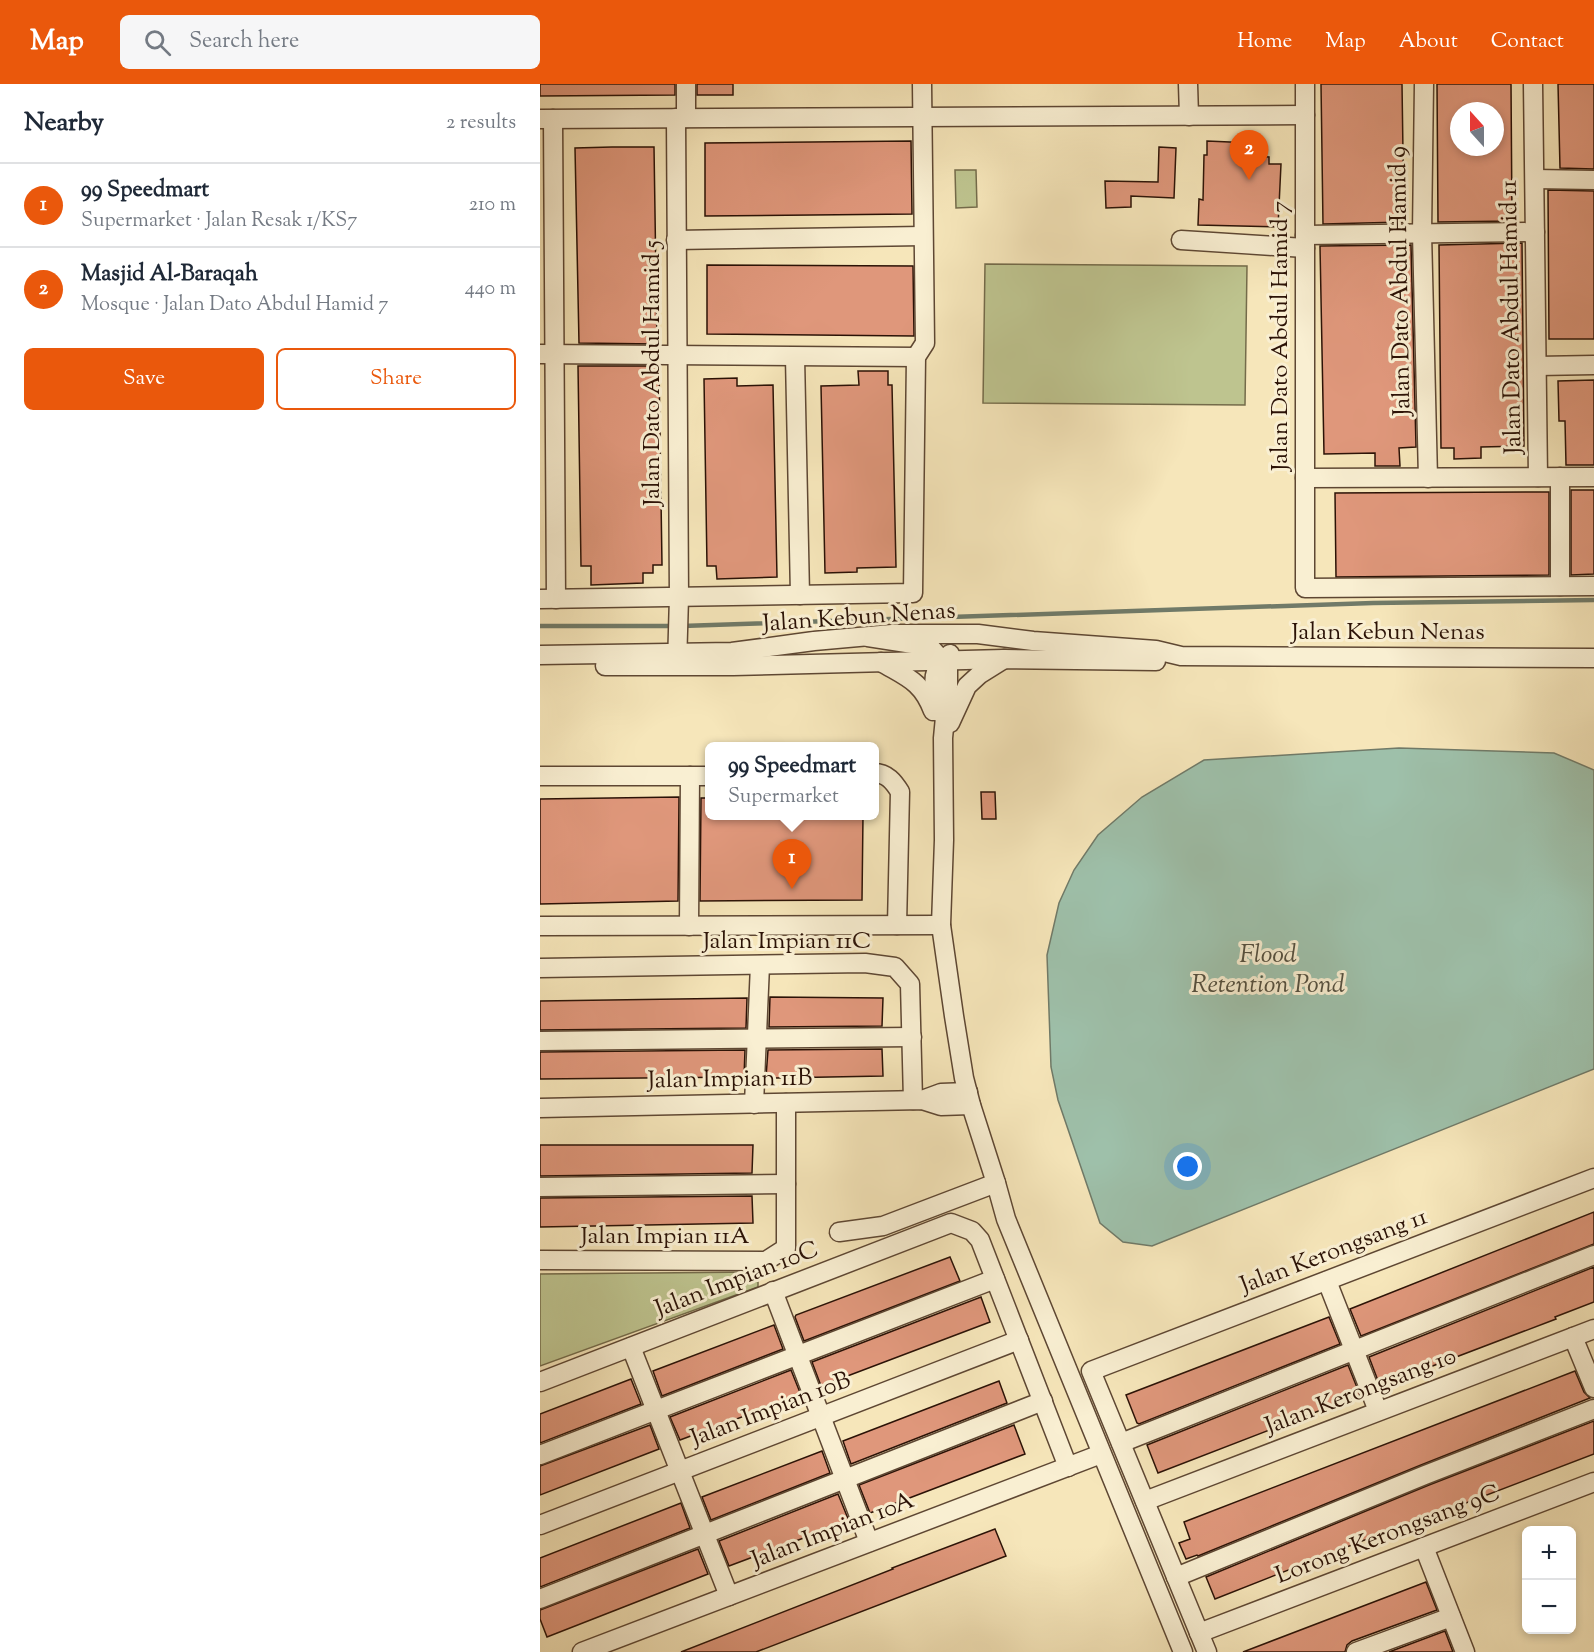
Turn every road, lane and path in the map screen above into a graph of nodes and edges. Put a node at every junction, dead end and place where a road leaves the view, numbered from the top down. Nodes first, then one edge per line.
1 (686, 84) edge
2 (922, 84) edge
3 (1188, 84) edge
4 (1305, 84) edge
5 (1424, 84) edge
6 (1533, 84) edge
7 (1305, 115) junction
8 (1188, 116) junction
9 (922, 117) junction
10 (681, 118) junction
11 (546, 119) edge
12 (1535, 179) junction
13 (1594, 180) edge
14 (1535, 232) junction
15 (1422, 233) junction
16 (923, 236) junction
17 (676, 240) junction
18 (1181, 240) dead end
19 (1305, 241) junction
20 (547, 354) edge
21 (677, 355) junction
22 (795, 357) junction
23 (916, 357) junction
24 (1594, 365) edge
25 (1537, 366) junction
26 (1428, 477) junction
27 (1538, 477) junction
28 (1560, 477) junction
29 (1594, 477) edge
30 (1305, 478) junction
31 (1560, 586) junction
32 (1594, 586) edge
33 (800, 595) junction
34 (679, 597) junction
35 (548, 599) edge
36 (678, 624) junction
37 (868, 637) junction
38 (1033, 641) junction
39 (651, 654) junction
40 (701, 654) junction
41 (540, 655) edge
42 (1181, 656) junction
43 (1594, 658) edge
44 (1004, 659) junction
45 (677, 660) junction
46 (943, 660) junction
47 (881, 662) junction
48 (540, 666) edge
49 (943, 738) junction
50 (879, 772) edge
51 (540, 776) edge
52 (690, 776) junction
53 (705, 776) edge
54 (897, 925) junction
55 (540, 926) edge
56 (689, 926) junction
57 (941, 926) junction
58 (760, 965) junction
59 (540, 968) edge
60 (912, 1037) junction
61 (757, 1039) junction
62 (540, 1041) edge
63 (970, 1099) junction
64 (917, 1100) junction
65 (786, 1103) junction
66 (754, 1104) junction
67 (540, 1108) edge
68 (1594, 1178) edge
69 (996, 1183) junction
70 (786, 1184) junction
71 (540, 1187) edge
72 (839, 1232) dead end
73 (1594, 1255) edge
74 (540, 1260) edge
75 (995, 1279) junction
76 (1327, 1281) junction
77 (774, 1291) junction
78 (1594, 1329) edge
79 (1573, 1336) junction
80 (1019, 1340) junction
81 (631, 1347) junction
82 (1354, 1350) junction
83 (798, 1355) junction
84 (540, 1382) edge
85 (1594, 1388) edge
86 (1042, 1401) junction
87 (1594, 1409) edge
88 (656, 1410) junction
89 (1378, 1411) junction
90 (821, 1417) junction
91 (1121, 1443) junction
92 (1101, 1454) junction
93 (540, 1455) edge
94 (1068, 1467) junction
95 (680, 1471) junction
96 (845, 1479) junction
97 (1594, 1482) edge
98 (1145, 1501) junction
99 (540, 1525) edge
100 (705, 1534) junction
101 (869, 1542) junction
102 (1424, 1547) junction
103 (1176, 1577) junction
104 (729, 1596) junction
105 (540, 1599) edge
106 (1451, 1617) junction
107 (1199, 1633) junction
108 (582, 1652) edge
109 (1183, 1652) edge
110 (1207, 1652) edge
111 (1356, 1652) edge
112 (1465, 1652) edge

1 - 10 street, Jalan Dato Abdul Hamid 5
2 - 9 street
3 - 8 street
4 - 7 street, Jalan Dato Abdul Hamid 7
5 - 15 street, Jalan Dato Abdul Hamid 9
6 - 12 street, Jalan Dato Abdul Hamid 11
7 - 8 street
7 - 19 street, Jalan Dato Abdul Hamid 7
8 - 9 street
9 - 10 street
9 - 16 street
10 - 11 street
10 - 17 street, Jalan Dato Abdul Hamid 5
11 - 20 street
12 - 13 street
12 - 14 street, Jalan Dato Abdul Hamid 11
14 - 15 street
14 - 25 street, Jalan Dato Abdul Hamid 11
15 - 19 street
15 - 26 street, Jalan Dato Abdul Hamid 9
16 - 17 street
16 - 23 street
17 - 21 street, Jalan Dato Abdul Hamid 5
18 - 19 street
19 - 30 street, Jalan Dato Abdul Hamid 7
20 - 21 street
20 - 35 street
21 - 22 street
21 - 34 street, Jalan Dato Abdul Hamid 5
22 - 23 street
22 - 33 street
23 - 33 street
24 - 25 street
25 - 27 street, Jalan Dato Abdul Hamid 11
26 - 27 street
26 - 30 street
27 - 28 street
28 - 29 street
28 - 31 street
30 - 31 street, Jalan Dato Abdul Hamid 7
31 - 32 street
33 - 34 street
34 - 35 street
34 - 36 street, Jalan Dato Abdul Hamid 5
36 - 39 street
36 - 40 street
36 - 45 street, Jalan Dato Abdul Hamid 5
37 - 38 street, Jalan Kebun Nenas
37 - 40 street, Jalan Kebun Nenas
37 - 46 street
38 - 42 street, Jalan Kebun Nenas
38 - 46 street
39 - 41 street, Jalan Kebun Nenas
39 - 45 street, Jalan Kebun Nenas
40 - 45 street, Jalan Kebun Nenas
42 - 43 street, Jalan Kebun Nenas
42 - 44 street, Jalan Kebun Nenas
44 - 46 street, Jalan Kebun Nenas
44 - 49 street
45 - 47 street, Jalan Kebun Nenas
45 - 48 street, Jalan Kebun Nenas
46 - 47 street, Jalan Kebun Nenas
46 - 49 street
47 - 49 street
49 - 57 street
50 - 54 street
51 - 52 street
52 - 53 street
52 - 56 street
54 - 56 street
54 - 57 street
55 - 56 street
57 - 63 street
58 - 59 street, Jalan Impian 11C
58 - 60 street, Jalan Impian 11C
58 - 61 street
60 - 61 street
60 - 64 street, Jalan Impian 11C
61 - 62 street
61 - 66 street
63 - 64 street, Jalan Impian 11B
63 - 69 street
64 - 65 street, Jalan Impian 11B
65 - 66 street, Jalan Impian 11B
65 - 70 street, Jalan Impian 11A
66 - 67 street, Jalan Impian 11B
68 - 76 street, Jalan Kerongsang 11
69 - 72 street
69 - 92 street
70 - 71 street
70 - 74 street, Jalan Impian 11A
73 - 82 street
75 - 77 street, Jalan Impian 10C
75 - 80 street
75 - 83 street
76 - 82 street
76 - 91 street, Jalan Kerongsang 11
77 - 81 street, Jalan Impian 10C
77 - 83 street
78 - 79 street, Jalan Kerongsang 10
79 - 85 street
79 - 89 street, Jalan Kerongsang 10
80 - 86 street
80 - 90 street, Jalan Impian 10B
81 - 84 street, Jalan Impian 10C
81 - 88 street
82 - 89 street
82 - 91 street
83 - 88 street
83 - 90 street
86 - 94 street
86 - 96 street
87 - 103 street
88 - 93 street
88 - 95 street
89 - 98 street, Jalan Kerongsang 10
90 - 95 street, Jalan Impian 10B
90 - 96 street
91 - 98 street
92 - 94 street, Jalan Impian 10A
92 - 109 street
94 - 101 street, Jalan Impian 10A
95 - 99 street, Jalan Impian 10B
95 - 100 street
96 - 100 street
96 - 101 street
97 - 102 street, Lorong Kerongsang 9C
98 - 103 street
100 - 104 street
100 - 105 street
101 - 104 street, Jalan Impian 10A
102 - 106 street
102 - 107 street, Lorong Kerongsang 9C
103 - 107 street
104 - 108 street, Jalan Impian 10A
106 - 111 street
106 - 112 street
107 - 110 street

